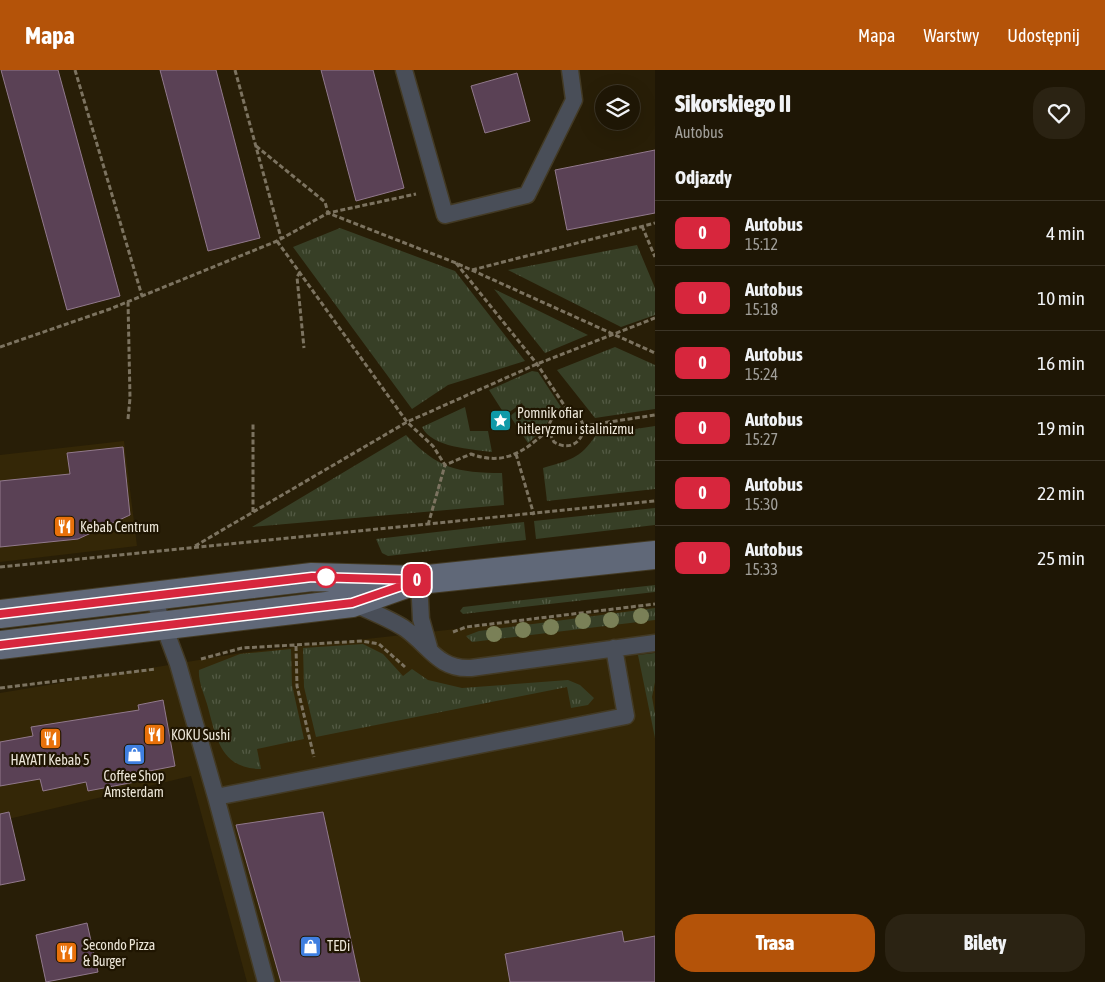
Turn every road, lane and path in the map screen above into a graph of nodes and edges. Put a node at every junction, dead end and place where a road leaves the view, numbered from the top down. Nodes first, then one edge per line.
1 (75, 70) edge
2 (235, 70) edge
3 (404, 70) edge
4 (570, 70) edge
5 (256, 146) junction
6 (438, 189) junction
7 (328, 213) junction
8 (655, 223) edge
9 (642, 226) junction
10 (281, 238) junction
11 (277, 240) junction
12 (655, 257) edge
13 (456, 263) junction
14 (472, 270) junction
15 (300, 272) junction
16 (142, 296) junction
17 (128, 301) junction
18 (655, 318) edge
19 (612, 335) junction
20 (0, 347) edge
21 (304, 348) dead end
22 (655, 353) edge
23 (537, 364) junction
24 (568, 411) junction
25 (655, 415) edge
26 (128, 419) dead end
27 (407, 422) junction
28 (253, 424) dead end
29 (583, 426) junction
30 (548, 430) junction
31 (516, 454) junction
32 (445, 465) junction
33 (655, 501) edge
34 (253, 512) junction
35 (534, 515) junction
36 (428, 525) junction
37 (193, 548) junction
38 (655, 555) edge
39 (0, 567) edge
40 (419, 580) junction
41 (154, 596) junction
42 (352, 603) junction
43 (655, 604) edge
44 (0, 614) edge
45 (165, 626) junction
46 (453, 632) dead end
47 (655, 643) edge
48 (0, 645) edge
49 (296, 646) junction
50 (614, 648) junction
51 (430, 649) junction
52 (202, 660) dead end
53 (405, 667) dead end
54 (164, 668) dead end
55 (0, 688) edge
56 (318, 777) junction
57 (216, 798) junction
58 (266, 982) edge

1 - 16 path
2 - 5 path
3 - 6 lane
4 - 6 lane
5 - 7 path
5 - 10 path
6 - 7 path
7 - 10 path
7 - 13 path
8 - 9 path
9 - 12 path
9 - 14 path
10 - 11 path
11 - 15 path
11 - 16 path
13 - 14 path
13 - 23 path
14 - 19 path
15 - 21 path
15 - 27 path
16 - 17 path
17 - 20 path
17 - 26 path
18 - 19 path
19 - 22 path
19 - 23 path
23 - 24 path
23 - 27 path
24 - 29 path
24 - 30 path
25 - 29 path
27 - 32 path
27 - 34 path
28 - 34 path
29 - 30 path
30 - 31 path
31 - 32 path
31 - 35 path
32 - 36 path
33 - 35 path
34 - 37 path
35 - 36 path
36 - 37 path
37 - 39 path
38 - 40 street
40 - 41 street
40 - 42 street
40 - 51 lane
41 - 44 street
41 - 45 lane
42 - 45 street
42 - 51 lane
43 - 46 path
45 - 48 street
45 - 57 lane
47 - 50 lane
49 - 52 path
49 - 53 path
49 - 56 path
50 - 51 lane
50 - 56 lane
54 - 55 path
56 - 57 lane
57 - 58 lane

